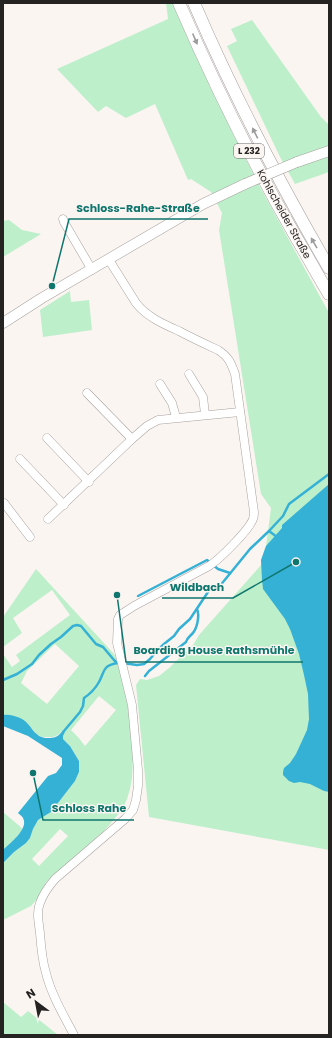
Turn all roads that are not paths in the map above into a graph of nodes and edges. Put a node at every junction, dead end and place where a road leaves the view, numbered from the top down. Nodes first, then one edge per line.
1 (179, 3) edge
2 (194, 3) edge
3 (329, 151) edge
4 (63, 219) dead end
5 (109, 260) junction
6 (329, 268) edge
7 (92, 270) junction
8 (329, 294) edge
9 (3, 323) edge
10 (189, 374) dead end
11 (160, 384) dead end
12 (87, 393) dead end
13 (240, 412) junction
14 (205, 414) junction
15 (176, 418) junction
16 (47, 438) dead end
17 (132, 440) junction
18 (20, 459) dead end
19 (89, 482) junction
20 (3, 504) edge
21 (64, 505) junction
22 (48, 519) dead end
23 (30, 537) dead end
24 (74, 1035) edge

1 -> 8 main road, Kohlscheider Straße / L 232
6 -> 2 main road, Kohlscheider Straße / L 232
3 - 5 street, bridge
4 - 7 street
5 - 7 street
5 - 13 street
7 - 9 street
10 - 14 street
11 - 15 street
12 - 17 street
13 - 14 street
13 - 24 street
14 - 15 street
15 - 17 street
16 - 19 street
17 - 19 street
18 - 21 street
19 - 21 street
20 - 23 street
21 - 22 street

